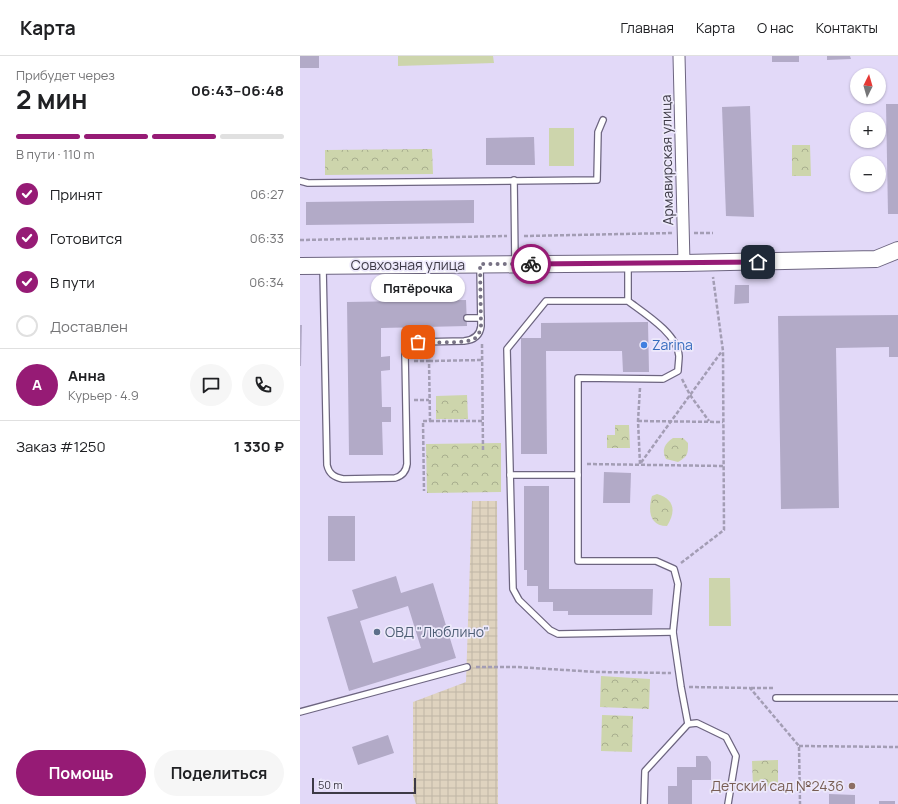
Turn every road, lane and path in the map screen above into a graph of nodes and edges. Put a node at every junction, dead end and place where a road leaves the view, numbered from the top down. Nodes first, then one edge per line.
1 (679, 56) edge
2 (603, 120) dead end
3 (514, 180) junction
4 (300, 181) edge
5 (898, 250) edge
6 (628, 263) junction
7 (684, 263) junction
8 (480, 264) junction
9 (515, 264) junction
10 (323, 265) junction
11 (300, 266) edge
12 (714, 278) dead end
13 (628, 301) junction
14 (467, 318) dead end
15 (481, 318) junction
16 (481, 326) junction
17 (723, 351) junction
18 (482, 360) junction
19 (405, 361) junction
20 (429, 361) junction
21 (678, 371) junction
22 (640, 379) junction
23 (690, 395) junction
24 (406, 400) junction
25 (430, 400) junction
26 (430, 421) junction
27 (483, 421) junction
28 (638, 421) junction
29 (671, 422) junction
30 (710, 422) junction
31 (723, 422) junction
32 (483, 450) dead end
33 (578, 464) junction
34 (640, 464) junction
35 (723, 466) junction
36 (510, 475) junction
37 (578, 475) junction
38 (424, 491) dead end
39 (674, 569) junction
40 (673, 632) junction
41 (467, 667) joint
42 (679, 673) junction
43 (681, 687) junction
44 (776, 698) dead end
45 (898, 698) edge
46 (300, 712) edge
47 (688, 724) junction
48 (799, 746) junction
49 (898, 747) edge
50 (644, 804) edge
51 (728, 804) edge
52 (800, 804) edge

1 - 7 street, Армавирская улица
2 - 3 lane
3 - 4 lane
3 - 9 lane
5 - 7 street, Совхозная улица
6 - 7 street, Совхозная улица
6 - 9 street, Совхозная улица
6 - 13 lane
8 - 9 street, Совхозная улица
8 - 10 street, Совхозная улица
8 - 15 lane
10 - 11 street, Совхозная улица
10 - 24 lane
12 - 17 path
13 - 21 lane
13 - 36 lane
14 - 15 lane
15 - 16 lane
16 - 18 path
16 - 19 lane
17 - 23 path
17 - 31 path
18 - 20 path
18 - 27 path
19 - 20 path
19 - 24 lane
20 - 25 path
21 - 22 lane
21 - 23 path
22 - 28 path
22 - 33 lane
23 - 29 path
23 - 30 path
24 - 25 path
25 - 26 path
26 - 27 path
26 - 38 path
27 - 32 path
28 - 29 path
28 - 34 path
29 - 30 path
29 - 34 path
30 - 31 path
31 - 35 path
33 - 34 path
33 - 37 lane
34 - 35 path
35 - 39 path
36 - 37 lane
36 - 40 lane
37 - 39 lane
39 - 40 lane
40 - 42 lane
41 - 42 path
41 - 46 lane
42 - 43 lane
43 - 47 lane
43 - 48 path
44 - 45 lane
47 - 50 lane
47 - 51 lane
48 - 49 path
48 - 52 path

